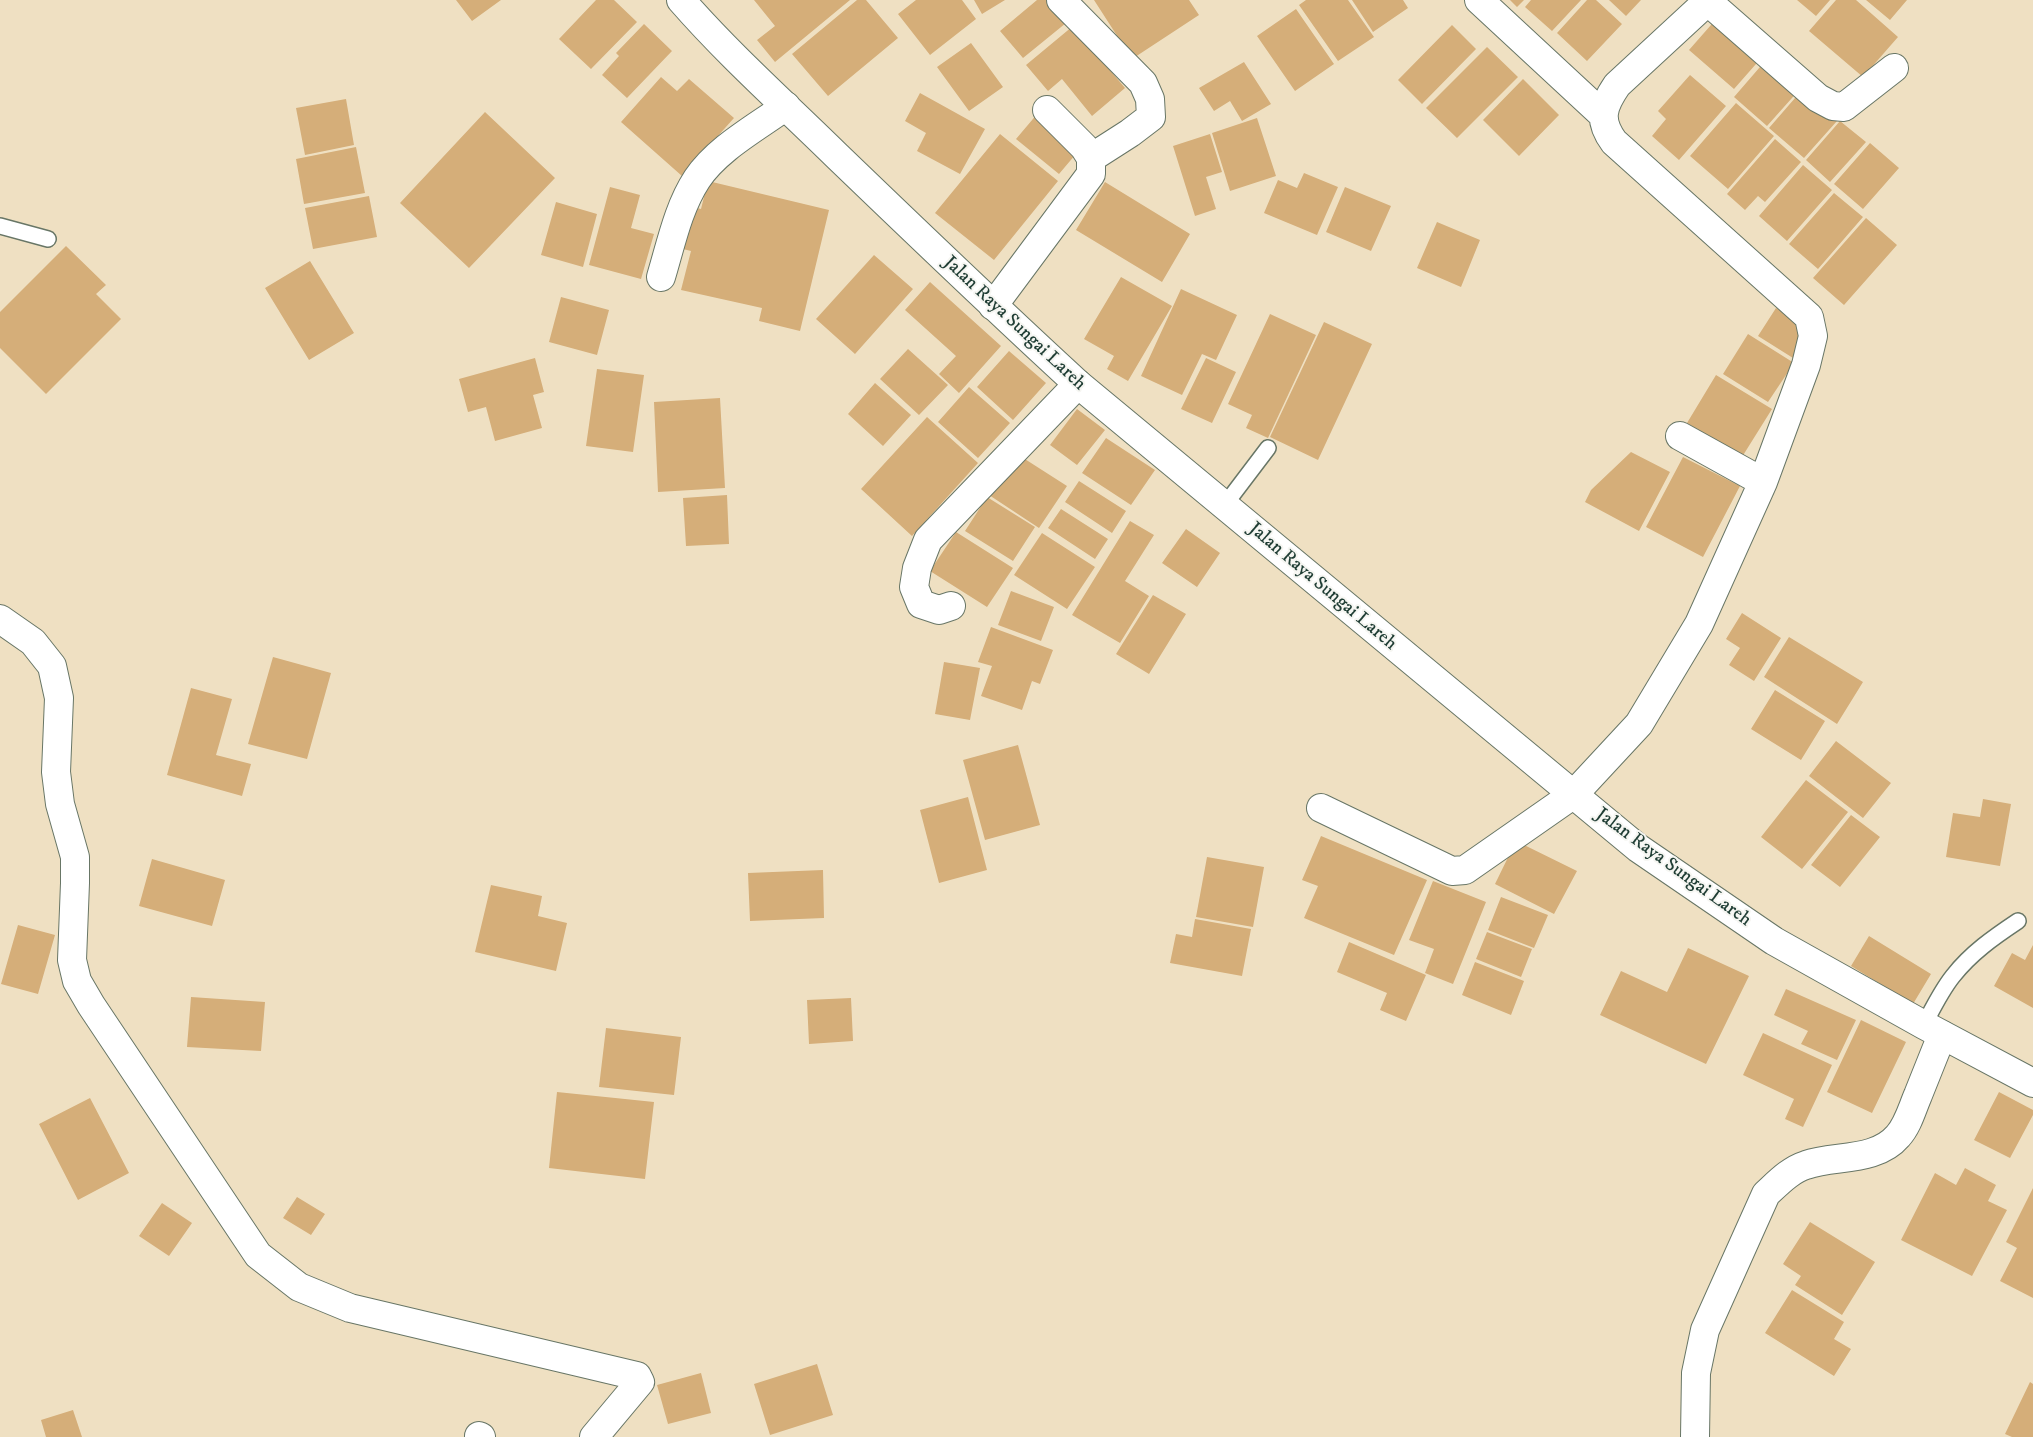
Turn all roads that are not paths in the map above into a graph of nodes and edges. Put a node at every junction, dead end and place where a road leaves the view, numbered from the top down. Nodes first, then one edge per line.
1 (681, 0) edge
2 (1061, 0) edge
3 (1479, 0) edge
4 (1708, 0) edge
5 (1894, 68) dead end
6 (786, 106) junction
7 (1047, 110) dead end
8 (1603, 115) junction
9 (1091, 158) junction
10 (0, 226) edge
11 (48, 239) dead end
12 (661, 277) dead end
13 (993, 306) junction
14 (1078, 384) junction
15 (1680, 436) dead end
16 (1268, 448) dead end
17 (1764, 482) junction
18 (1224, 506) junction
19 (951, 606) dead end
20 (0, 619) edge
21 (1574, 794) junction
22 (1321, 808) dead end
23 (2018, 921) dead end
24 (1933, 1030) junction
25 (2033, 1083) edge
26 (594, 1437) edge
27 (1694, 1437) edge

1 - 6 street, Jalan Raya Sungai Lareh
2 - 9 street
3 - 8 street
4 - 5 street
4 - 8 street
6 - 12 street
6 - 13 street, Jalan Raya Sungai Lareh
7 - 9 street
8 - 17 street
9 - 13 street
10 - 11 lane
13 - 14 street, Jalan Raya Sungai Lareh
14 - 18 street, Jalan Raya Sungai Lareh
14 - 19 street
15 - 17 street
16 - 18 lane
17 - 21 street
18 - 21 street, Jalan Raya Sungai Lareh
20 - 26 street
21 - 22 street
21 - 24 street, Jalan Raya Sungai Lareh
23 - 24 lane
24 - 25 street, Jalan Raya Sungai Lareh
24 - 27 street

